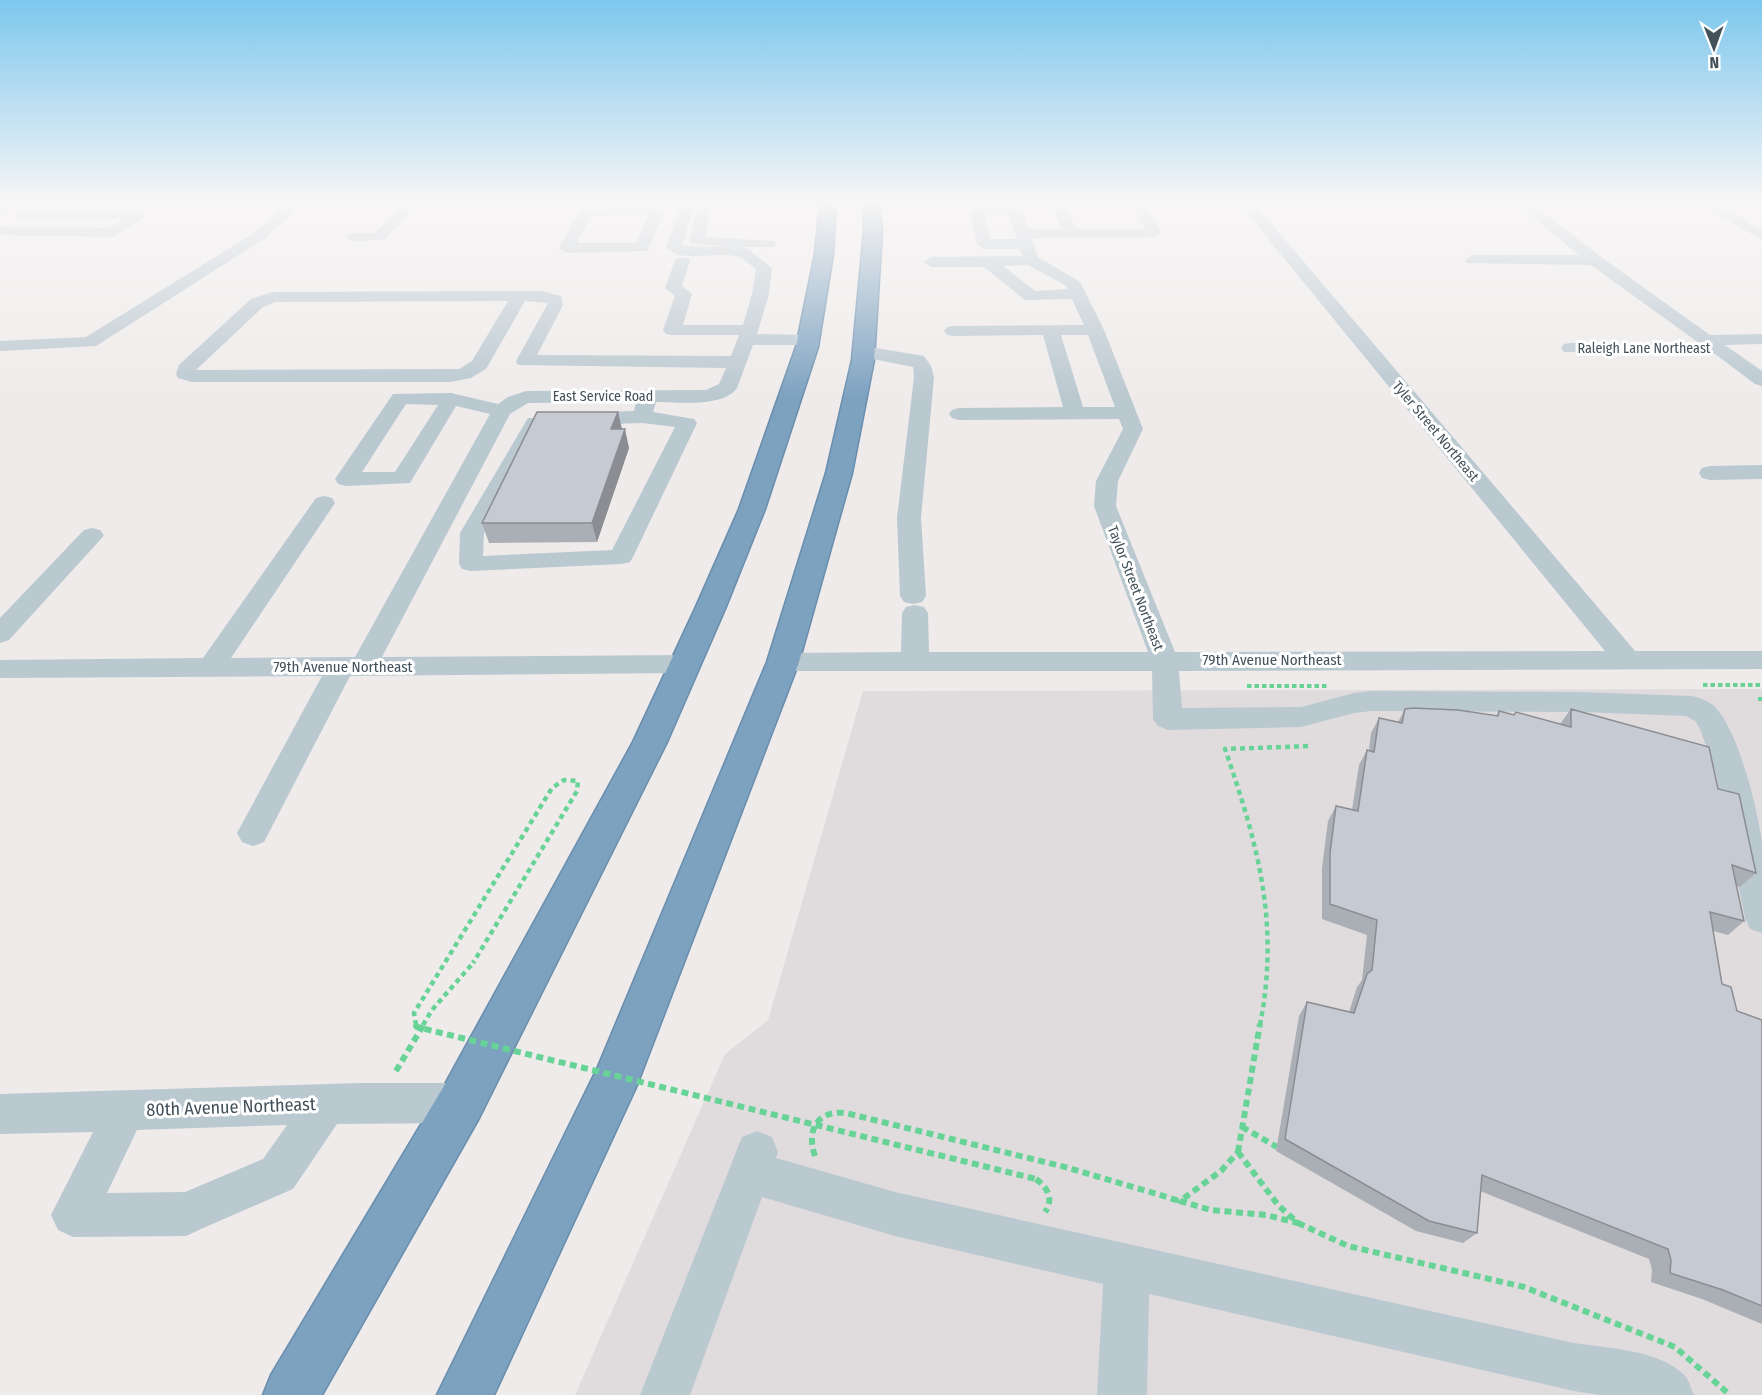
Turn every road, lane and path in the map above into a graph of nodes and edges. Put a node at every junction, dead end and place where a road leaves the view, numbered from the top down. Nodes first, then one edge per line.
1 (209, 267) edge
2 (677, 267) edge
3 (763, 267) edge
4 (822, 267) edge
5 (870, 267) edge
6 (994, 267) edge
7 (1053, 267) edge
8 (1299, 267) edge
9 (1604, 267) edge
10 (1078, 294) junction
11 (519, 296) junction
12 (1050, 330) junction
13 (1095, 330) junction
14 (953, 331) dead end
15 (747, 334) junction
16 (809, 339) junction
17 (1762, 339) edge
18 (1712, 344) junction
19 (0, 346) edge
20 (1570, 348) dead end
21 (864, 352) junction
22 (525, 361) junction
23 (481, 362) junction
24 (737, 362) junction
25 (1762, 380) edge
26 (451, 399) junction
27 (645, 407) junction
28 (502, 411) junction
29 (1076, 413) junction
30 (1127, 413) junction
31 (959, 414) dead end
32 (482, 446) junction
33 (521, 446) junction
34 (1762, 472) edge
35 (1710, 473) dead end
36 (324, 503) dead end
37 (437, 532) junction
38 (472, 533) junction
39 (92, 535) dead end
40 (0, 634) edge
41 (1627, 660) junction
42 (1762, 660) edge
43 (915, 661) junction
44 (1165, 661) junction
45 (783, 662) junction
46 (685, 664) junction
47 (211, 667) junction
48 (352, 667) junction
49 (0, 669) edge
50 (1310, 746) dead end
51 (253, 833) dead end
52 (1762, 918) edge
53 (412, 1044) dead end
54 (461, 1102) junction
55 (327, 1104) junction
56 (125, 1111) junction
57 (0, 1114) edge
58 (1242, 1127) junction
59 (1277, 1147) dead end
60 (1238, 1152) junction
61 (823, 1160) dead end
62 (1180, 1201) junction
63 (1037, 1215) dead end
64 (1299, 1223) junction
65 (1127, 1267) junction
66 (291, 1395) edge
67 (465, 1395) edge
68 (665, 1395) edge
69 (1122, 1395) edge
70 (1669, 1395) edge
71 (1730, 1395) edge

1 - 19 street
2 - 15 street
3 - 15 street, East Service Road
4 - 16 highway
5 - 21 highway
6 - 10 street
7 - 10 street, Taylor Street Northeast
8 - 41 street, Tyler Street Northeast
9 - 18 street
10 - 13 street, Taylor Street Northeast
11 - 22 street
11 - 23 street
11 - 23 street
12 - 13 street
12 - 14 street
12 - 29 street
13 - 30 street, Taylor Street Northeast
15 - 16 street
15 - 24 street, East Service Road
16 - 46 highway
17 - 18 street, Raleigh Lane Northeast
18 - 20 street, Raleigh Lane Northeast
18 - 25 street
21 - 43 street
21 - 45 highway
22 - 23 street
22 - 24 street
24 - 27 street, East Service Road
26 - 26 street
26 - 28 street
27 - 28 street, East Service Road
27 - 33 street
27 - 38 street
28 - 32 street
29 - 30 street
29 - 31 street
30 - 44 street, Taylor Street Northeast
32 - 33 street
32 - 37 street
33 - 38 street
34 - 35 street
36 - 47 street
37 - 38 street
37 - 48 street
39 - 40 street
41 - 42 street, 79th Avenue Northeast
41 - 44 street, 79th Avenue Northeast
43 - 44 street, 79th Avenue Northeast
43 - 45 street, 79th Avenue Northeast
44 - 52 street, Taylor Street Northeast
45 - 67 highway
46 - 48 street, 79th Avenue Northeast
46 - 54 highway
47 - 48 street, 79th Avenue Northeast
47 - 49 street, 79th Avenue Northeast
48 - 51 street
50 - 58 path
53 - 63 path, bridge
54 - 55 street, 80th Avenue Northeast
54 - 66 highway
55 - 56 street, 80th Avenue Northeast
55 - 56 street
56 - 57 street, 80th Avenue Northeast
58 - 59 path
58 - 60 path
60 - 62 path
60 - 64 path
61 - 62 path
62 - 64 path
64 - 71 path
65 - 68 street
65 - 69 street
65 - 70 street

